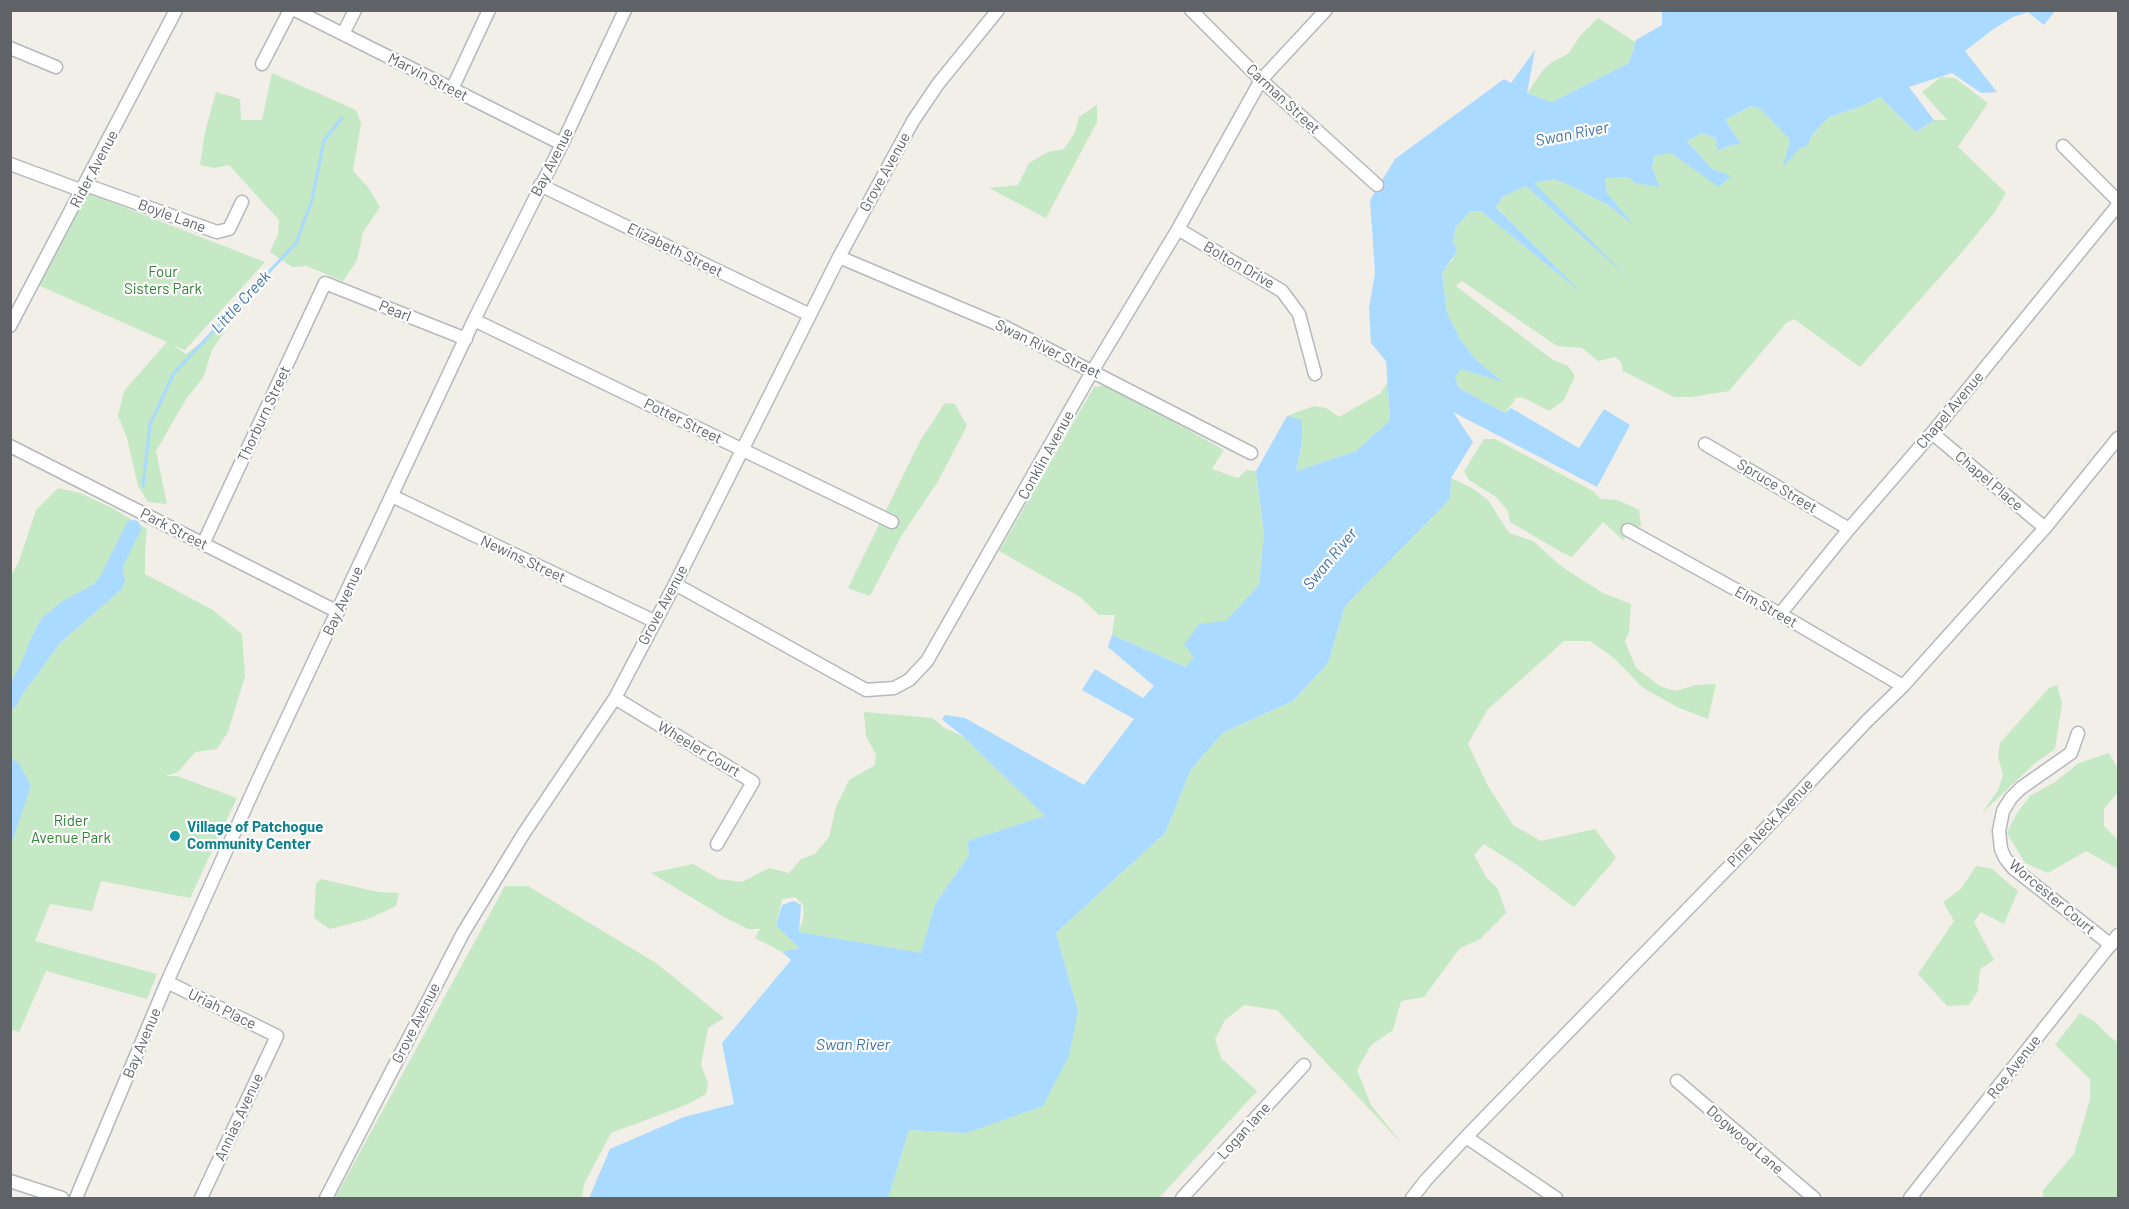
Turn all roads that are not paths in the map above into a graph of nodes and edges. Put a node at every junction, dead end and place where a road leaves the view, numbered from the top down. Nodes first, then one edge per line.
1 (176, 10) edge
2 (292, 10) edge
3 (355, 10) edge
4 (489, 10) edge
5 (625, 10) edge
6 (998, 10) edge
7 (1191, 10) edge
8 (1326, 10) edge
9 (343, 34) junction
10 (10, 48) edge
11 (262, 64) dead end
12 (56, 67) dead end
13 (1261, 80) junction
14 (452, 89) junction
15 (562, 144) junction
16 (2063, 146) dead end
17 (10, 164) edge
18 (540, 185) junction
19 (1377, 185) dead end
20 (84, 188) junction
21 (242, 202) dead end
22 (2118, 203) edge
23 (1178, 230) junction
24 (839, 257) junction
25 (325, 283) joint
26 (810, 315) junction
27 (12, 320) edge
28 (474, 320) junction
29 (466, 339) junction
30 (1093, 370) junction
31 (1315, 374) dead end
32 (1932, 433) junction
33 (2118, 438) edge
34 (1705, 444) dead end
35 (10, 446) edge
36 (742, 450) junction
37 (1251, 453) dead end
38 (392, 496) junction
39 (892, 522) dead end
40 (2045, 528) junction
41 (1849, 529) junction
42 (1628, 530) dead end
43 (203, 544) junction
44 (675, 584) junction
45 (338, 612) junction
46 (1780, 614) junction
47 (654, 621) junction
48 (1903, 686) junction
49 (615, 698) junction
50 (2078, 733) dead end
51 (717, 844) dead end
52 (2115, 940) edge
53 (167, 982) junction
54 (277, 1036) joint
55 (1304, 1065) dead end
56 (1677, 1081) dead end
57 (1466, 1137) junction
58 (10, 1181) edge
59 (62, 1198) edge
60 (76, 1198) edge
61 (201, 1198) edge
62 (326, 1198) edge
63 (1184, 1198) edge
64 (1412, 1198) edge
65 (1556, 1198) edge
66 (1814, 1198) edge
67 (1910, 1198) edge

1 - 20 street, Rider Avenue
2 - 9 street, Marvin Street
2 - 11 street
3 - 9 street
4 - 14 street
5 - 15 street, Bay Avenue
6 - 24 street, Grove Avenue
7 - 13 street, Carman Street
8 - 13 street, Conklin Avenue
9 - 14 street, Marvin Street
10 - 12 street
13 - 19 street, Carman Street
13 - 23 street, Conklin Avenue
14 - 15 street, Marvin Street
15 - 18 street, Bay Avenue
16 - 22 street
17 - 20 street
18 - 26 street, Elizabeth Street
18 - 28 street, Bay Avenue
20 - 21 street, Boyle Lane
20 - 27 street, Rider Avenue
22 - 32 street, Chapel Avenue
23 - 30 street, Conklin Avenue
23 - 31 street, Bolton Drive
24 - 26 street, Grove Avenue
24 - 30 street, Swan River Street
25 - 29 street, Pearl
25 - 43 street, Thorburn Street
26 - 36 street, Grove Avenue
28 - 29 street, Bay Avenue
28 - 36 street, Potter Street
29 - 38 street, Bay Avenue
30 - 37 street, Swan River Street
30 - 44 street, Conklin Avenue
32 - 40 street, Chapel Place
32 - 41 street, Chapel Avenue
33 - 40 street, Pine Neck Avenue
34 - 41 street, Spruce Street
35 - 43 street, Park Street
36 - 39 street, Potter Street
36 - 44 street, Grove Avenue
38 - 45 street, Bay Avenue
38 - 47 street, Newins Street
40 - 48 street, Pine Neck Avenue
41 - 46 street, Chapel Avenue
42 - 46 street, Elm Street
43 - 45 street, Park Street
44 - 47 street, Grove Avenue
45 - 53 street, Bay Avenue
46 - 48 street, Elm Street
47 - 49 street, Grove Avenue
48 - 57 street, Pine Neck Avenue
49 - 51 street, Wheeler Court
49 - 62 street, Grove Avenue
50 - 52 street, Worcester Court
52 - 67 street, Roe Avenue
53 - 54 street, Uriah Place
53 - 60 street, Bay Avenue
54 - 61 street, Annias Avenue
55 - 63 street, Logan lane
56 - 66 street, Dogwood Lane
57 - 64 street, Pine Neck Avenue
57 - 65 street
58 - 59 street

